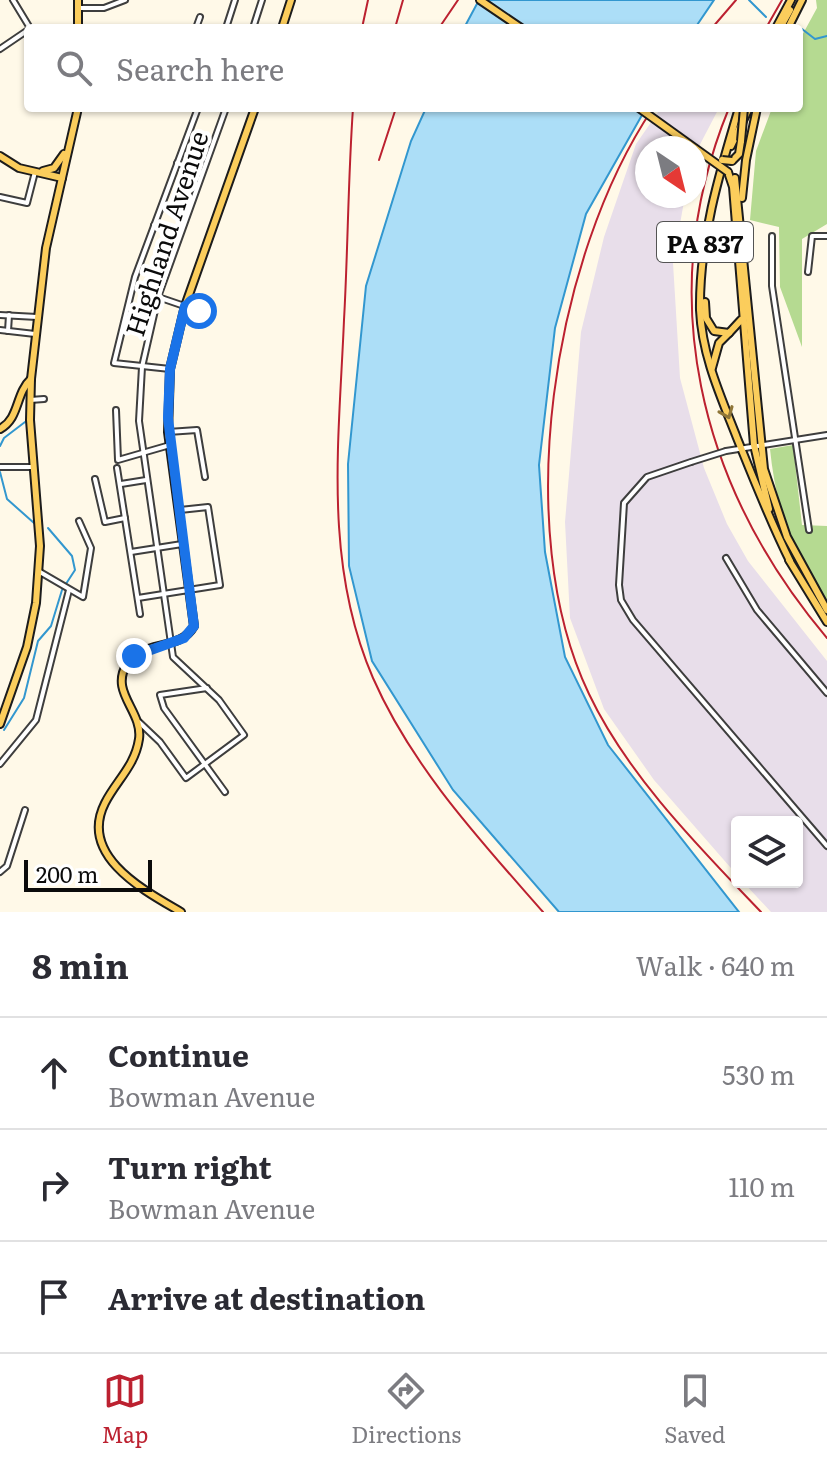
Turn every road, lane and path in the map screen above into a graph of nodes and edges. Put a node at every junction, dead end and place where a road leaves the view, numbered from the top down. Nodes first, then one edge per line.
1 (13, 0) edge
2 (125, 0) edge
3 (235, 0) edge
4 (262, 0) edge
5 (291, 0) edge
6 (480, 0) edge
7 (486, 0) edge
8 (793, 0) edge
9 (802, 0) edge
10 (113, 3) edge
11 (78, 4) edge
12 (200, 17) dead end
13 (26, 24) edge
14 (197, 24) edge
15 (227, 24) edge
16 (254, 24) edge
17 (283, 24) edge
18 (515, 24) edge
19 (522, 24) edge
20 (780, 24) edge
21 (790, 24) edge
22 (24, 32) edge
23 (0, 49) edge
24 (77, 112) edge
25 (196, 112) edge
26 (224, 112) edge
27 (254, 112) edge
28 (645, 112) edge
29 (652, 112) edge
30 (743, 112) edge
31 (743, 112) edge
32 (744, 112) edge
33 (756, 112) edge
34 (69, 146) junction
35 (0, 156) edge
36 (177, 163) junction
37 (730, 167) junction
38 (35, 172) junction
39 (201, 172) junction
40 (62, 178) junction
41 (0, 197) edge
42 (741, 213) junction
43 (154, 225) junction
44 (179, 234) junction
45 (772, 236) dead end
46 (827, 236) edge
47 (808, 272) dead end
48 (158, 297) junction
49 (185, 306) junction
50 (199, 311) dead end
51 (742, 312) junction
52 (0, 315) edge
53 (9, 315) junction
54 (37, 317) junction
55 (0, 330) edge
56 (8, 331) junction
57 (729, 333) junction
58 (35, 334) junction
59 (142, 367) junction
60 (170, 369) junction
61 (31, 379) junction
62 (713, 379) junction
63 (44, 399) dead end
64 (30, 400) junction
65 (116, 410) dead end
66 (0, 429) edge
67 (168, 432) junction
68 (827, 435) edge
69 (797, 439) junction
70 (170, 445) junction
71 (757, 445) junction
72 (741, 447) junction
73 (142, 450) junction
74 (1, 467) edge
75 (34, 467) junction
76 (117, 468) dead end
77 (205, 477) dead end
78 (95, 479) dead end
79 (146, 480) junction
80 (120, 484) junction
81 (180, 510) junction
82 (125, 518) junction
83 (79, 521) dead end
84 (809, 530) dead end
85 (184, 543) junction
86 (157, 548) junction
87 (131, 553) junction
88 (726, 558) dead end
89 (790, 561) junction
90 (40, 572) junction
91 (66, 588) junction
92 (191, 590) junction
93 (163, 594) junction
94 (138, 598) junction
95 (827, 610) edge
96 (140, 614) dead end
97 (827, 622) edge
98 (170, 643) junction
99 (207, 688) junction
100 (827, 693) edge
101 (139, 722) junction
102 (0, 724) edge
103 (0, 764) edge
104 (205, 764) junction
105 (225, 792) dead end
106 (25, 810) dead end
107 (827, 846) edge
108 (0, 872) edge
109 (169, 909) edge
110 (181, 912) edge

1 - 13 street
2 - 10 street
3 - 15 street
4 - 16 street
5 - 17 main road
6 - 18 main road
7 - 19 main road
8 - 20 main road
9 - 21 main road
10 - 11 street
12 - 14 street
22 - 23 street
24 - 34 main road
25 - 36 street
26 - 39 street, Highland Avenue
27 - 49 main road
28 - 37 main road, bridge
29 - 37 main road, bridge
30 - 57 main road
31 - 62 main road, PA 837
32 - 37 main road, bridge
33 - 42 main road, PA 837
34 - 38 main road
34 - 40 main road
35 - 38 main road
36 - 39 street
36 - 43 street
37 - 42 main road
37 - 51 main road
38 - 40 main road
38 - 41 street
39 - 44 street, Highland Avenue
40 - 54 main road
42 - 71 main road, PA 837
43 - 44 street
43 - 59 street
44 - 48 street, Highland Avenue
45 - 69 street
46 - 47 street
48 - 49 street
48 - 59 street, Highland Avenue
49 - 50 street
49 - 60 main road
51 - 57 main road
51 - 71 main road
52 - 53 street
53 - 54 street
53 - 56 street
54 - 58 main road
55 - 56 street
56 - 58 street
57 - 62 main road
58 - 61 main road
59 - 60 street
59 - 73 street, Highland Avenue
60 - 67 main road
61 - 64 main road
61 - 66 main road
62 -> 72 main road, PA 837
63 - 64 street
64 - 75 main road
65 - 73 street
67 - 70 main road
67 - 77 street
68 - 69 street
69 - 71 street
69 - 84 street
70 - 73 street
70 - 81 main road
71 - 72 street
71 - 89 main road
71 - 95 main road, PA 837
72 - 89 main road, PA 837
72 - 107 street, bridge
73 - 79 street, Highland Avenue
74 - 75 street
75 - 90 main road
76 - 80 street
78 - 82 street
79 - 80 street
79 - 86 street, Highland Avenue
80 - 82 street
81 - 85 main road
81 - 92 street
82 - 87 street
83 - 91 street
85 - 86 street
85 - 92 main road
86 - 87 street
86 - 93 street, Highland Avenue
87 - 94 street
88 - 100 street
89 - 97 main road, PA 837
90 - 91 street
90 - 102 main road
91 - 103 street
92 - 93 street
92 - 98 main road
93 - 94 street
93 - 98 street, Highland Avenue
94 - 96 street
98 - 99 street, Highland Avenue
98 - 101 main road
99 - 104 street, Highland Avenue
99 - 104 street
101 - 104 street
101 - 109 main road
104 - 105 street
106 - 108 street
109 - 110 main road

